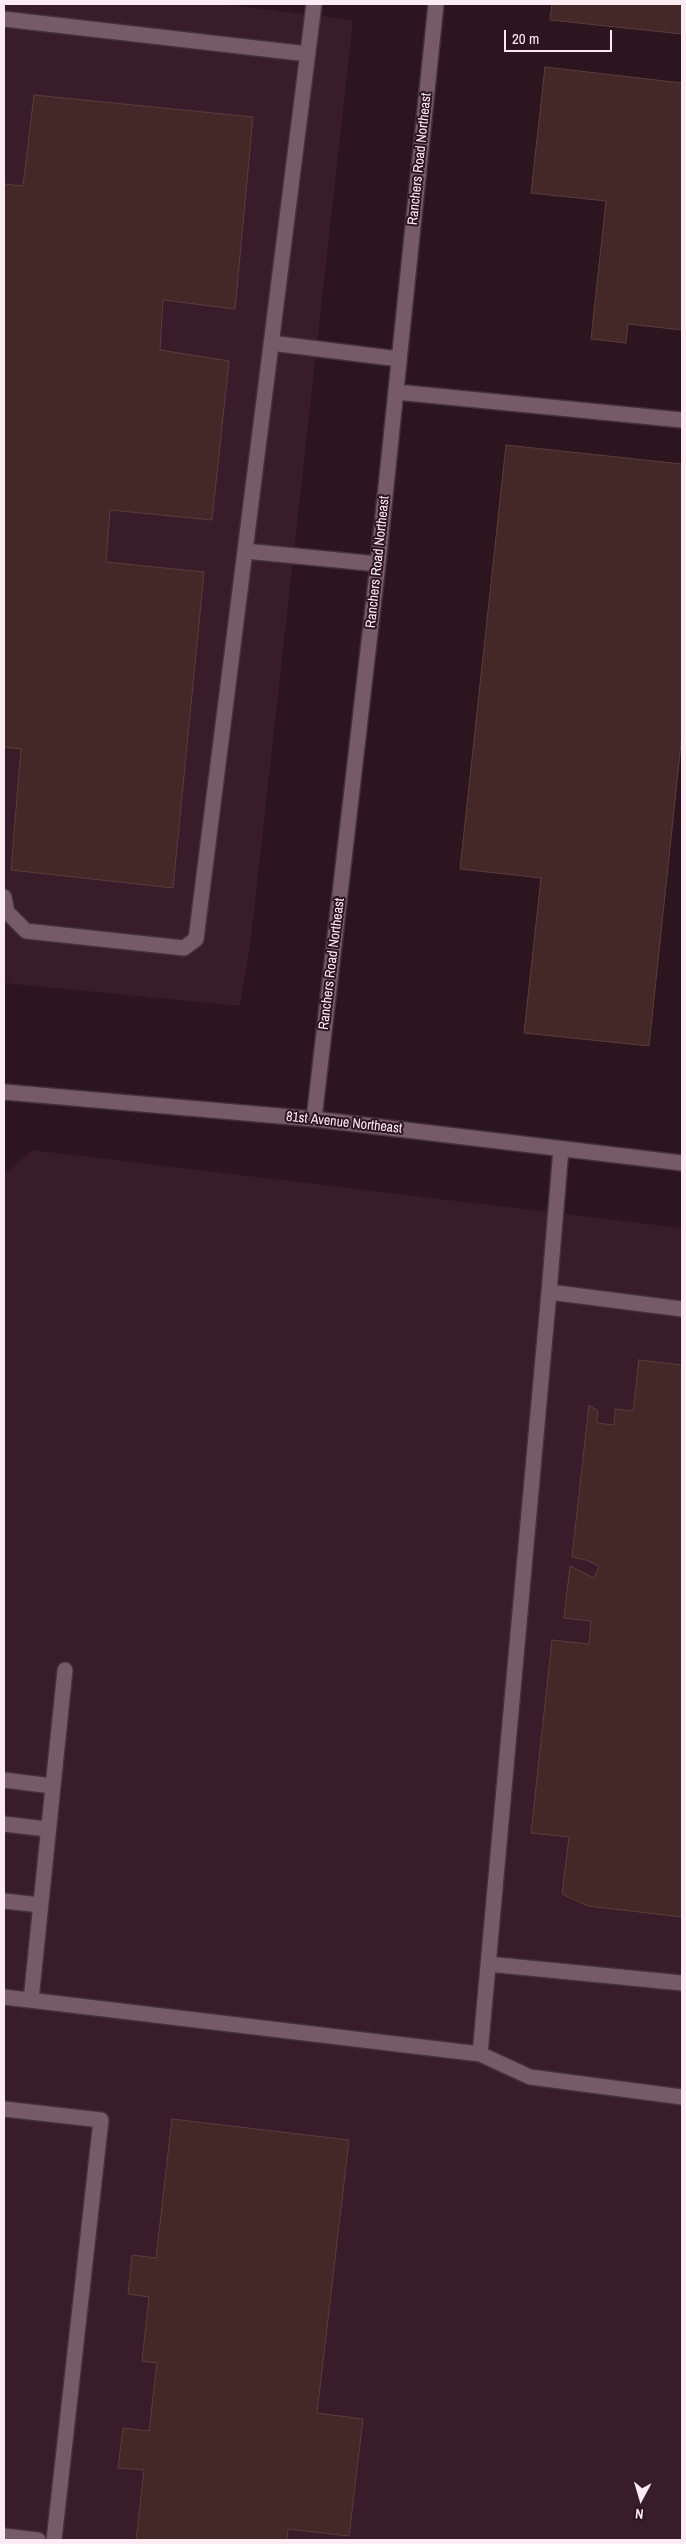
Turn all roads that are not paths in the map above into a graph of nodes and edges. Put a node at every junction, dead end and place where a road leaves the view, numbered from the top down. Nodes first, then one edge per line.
1 (314, 4) edge
2 (436, 4) edge
3 (4, 20) edge
4 (308, 54) junction
5 (272, 343) junction
6 (399, 358) junction
7 (396, 392) junction
8 (682, 420) edge
9 (245, 551) junction
10 (378, 564) junction
11 (4, 897) edge
12 (4, 1092) edge
13 (314, 1119) junction
14 (561, 1149) junction
15 (682, 1164) edge
16 (549, 1292) junction
17 (682, 1309) edge
18 (65, 1670) dead end
19 (4, 1780) edge
20 (52, 1786) junction
21 (4, 1824) edge
22 (47, 1828) junction
23 (7, 1904) edge
24 (40, 1905) junction
25 (488, 1964) junction
26 (682, 1983) edge
27 (4, 1997) edge
28 (31, 2000) junction
29 (480, 2054) junction
30 (682, 2097) edge
31 (4, 2110) edge
32 (4, 2536) edge
33 (38, 2540) edge
34 (54, 2540) edge

1 - 4 street
2 - 6 street, Ranchers Road Northeast
3 - 4 street
4 - 5 street
5 - 6 street
5 - 9 street
6 - 7 street, Ranchers Road Northeast
7 - 8 street
7 - 10 street, Ranchers Road Northeast
9 - 10 street
9 - 11 street
10 - 13 street, Ranchers Road Northeast
12 - 13 street, 81st Avenue Northeast
13 - 14 street, 81st Avenue Northeast
14 - 15 street, 81st Avenue Northeast
14 - 16 street
16 - 17 street
16 - 25 street
18 - 20 street
19 - 20 street
20 - 22 street
21 - 22 street
22 - 24 street
23 - 24 street
24 - 28 street
25 - 26 street
25 - 29 street
27 - 28 street
28 - 29 street
29 - 30 street
31 - 34 street
32 - 33 street

